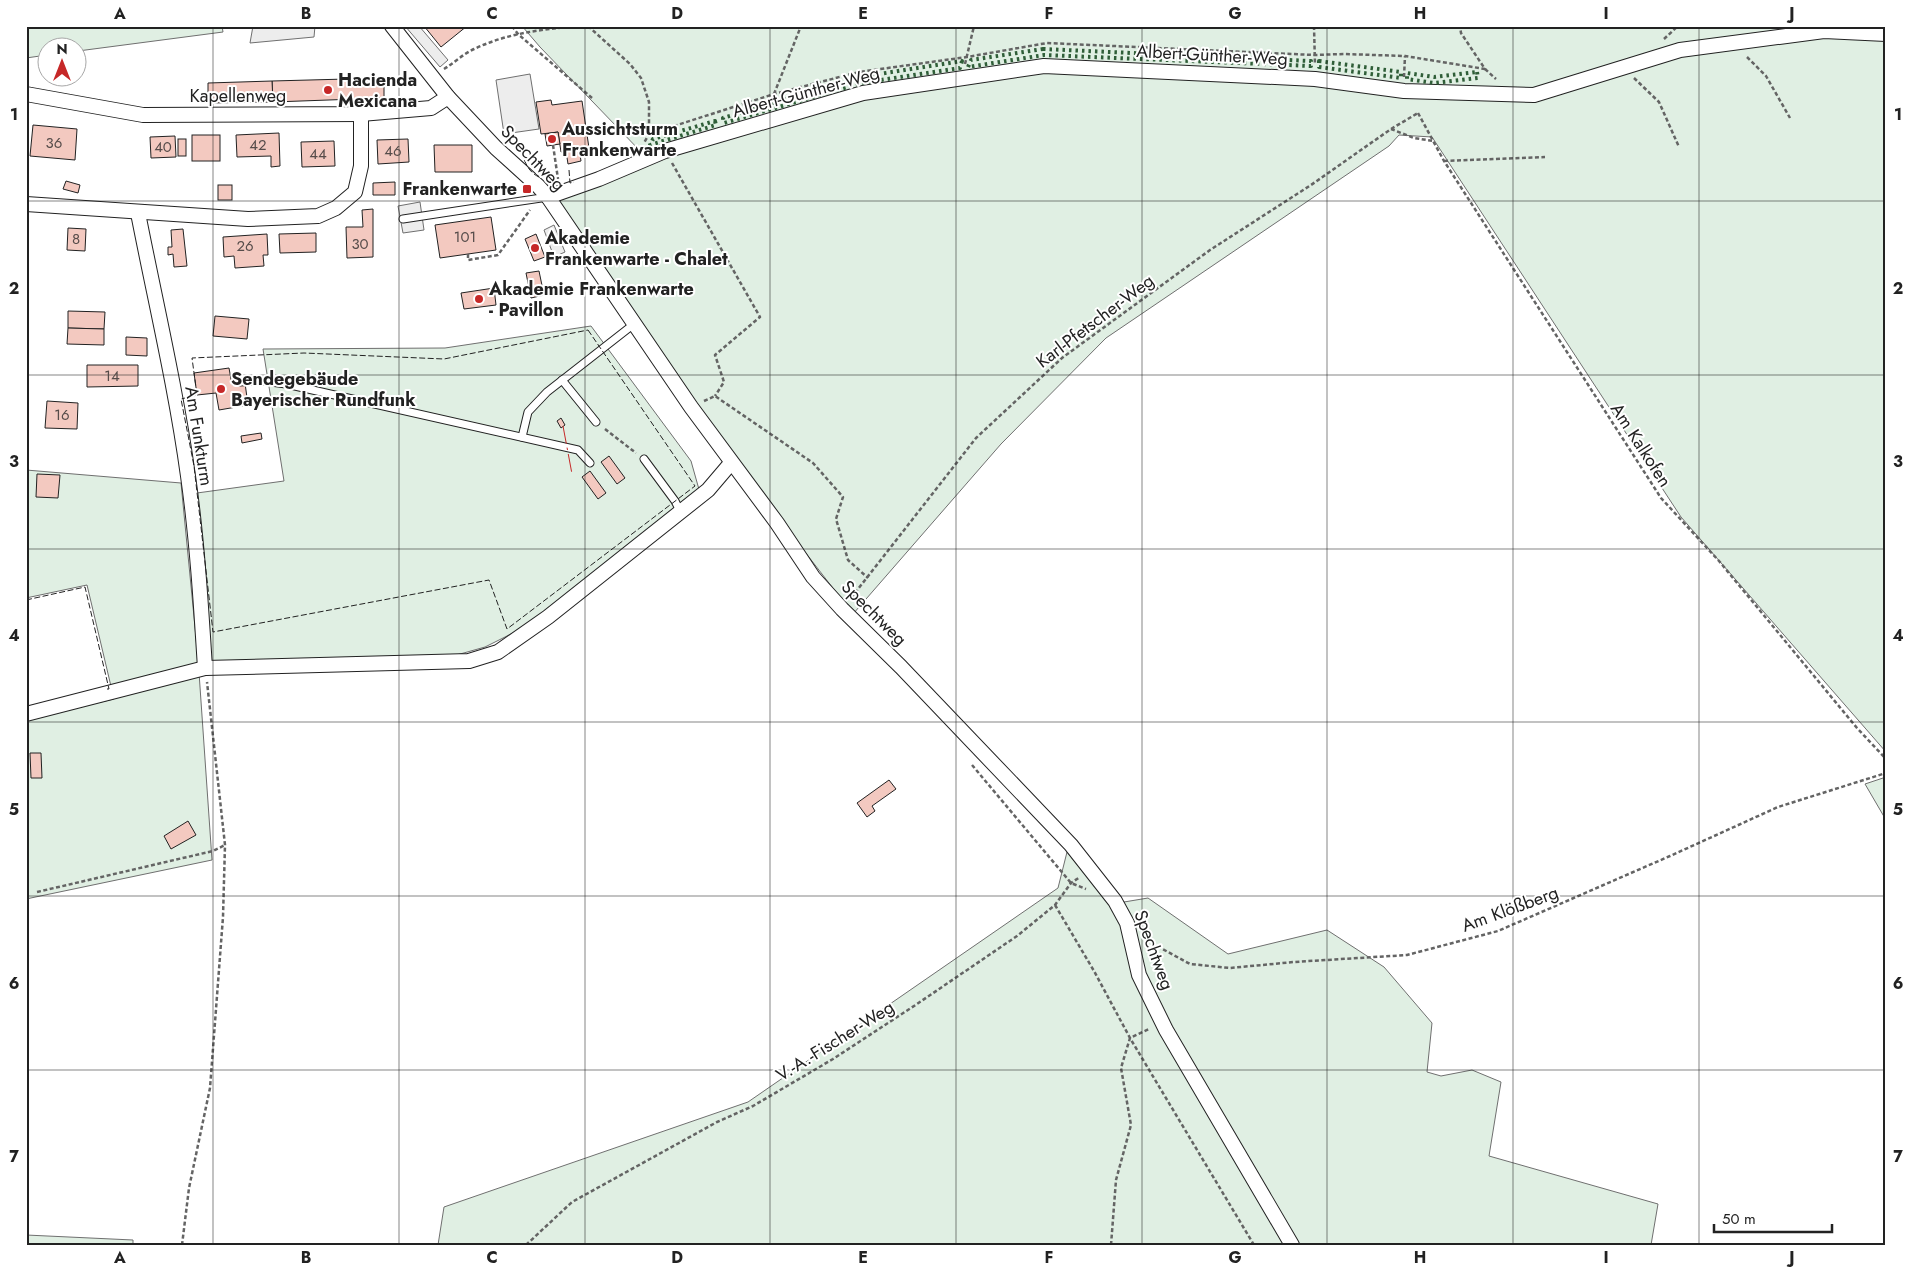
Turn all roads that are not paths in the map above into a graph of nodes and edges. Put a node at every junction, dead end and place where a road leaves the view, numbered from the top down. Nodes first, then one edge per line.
1 (392, 26) edge
2 (1886, 34) edge
3 (26, 94) edge
4 (448, 97) junction
5 (361, 114) junction
6 (548, 196) junction
7 (26, 204) edge
8 (138, 212) junction
9 (403, 219) dead end
10 (634, 324) junction
11 (562, 380) junction
12 (239, 382) dead end
13 (596, 422) road end
14 (522, 437) junction
15 (644, 459) road end
16 (590, 463) dead end
17 (731, 463) junction
18 (681, 513) junction
19 (205, 668) junction
20 (26, 714) edge
21 (1292, 1245) edge

1 - 4 street, Spechtweg
2 - 6 street, Albert-Günther-Weg
3 - 5 street, Kapellenweg
4 - 5 street, Kapellenweg
4 - 6 street, Spechtweg
5 - 8 street
6 - 9 lane
6 - 10 street, Spechtweg
7 - 8 street
8 - 19 street, Am Funkturm
10 - 11 lane
10 - 17 street, Spechtweg
11 - 13 lane
11 - 14 lane
12 - 14 lane
14 - 16 lane
15 - 18 lane
17 - 18 street
17 - 21 street, Spechtweg
18 - 19 street
19 - 20 street

